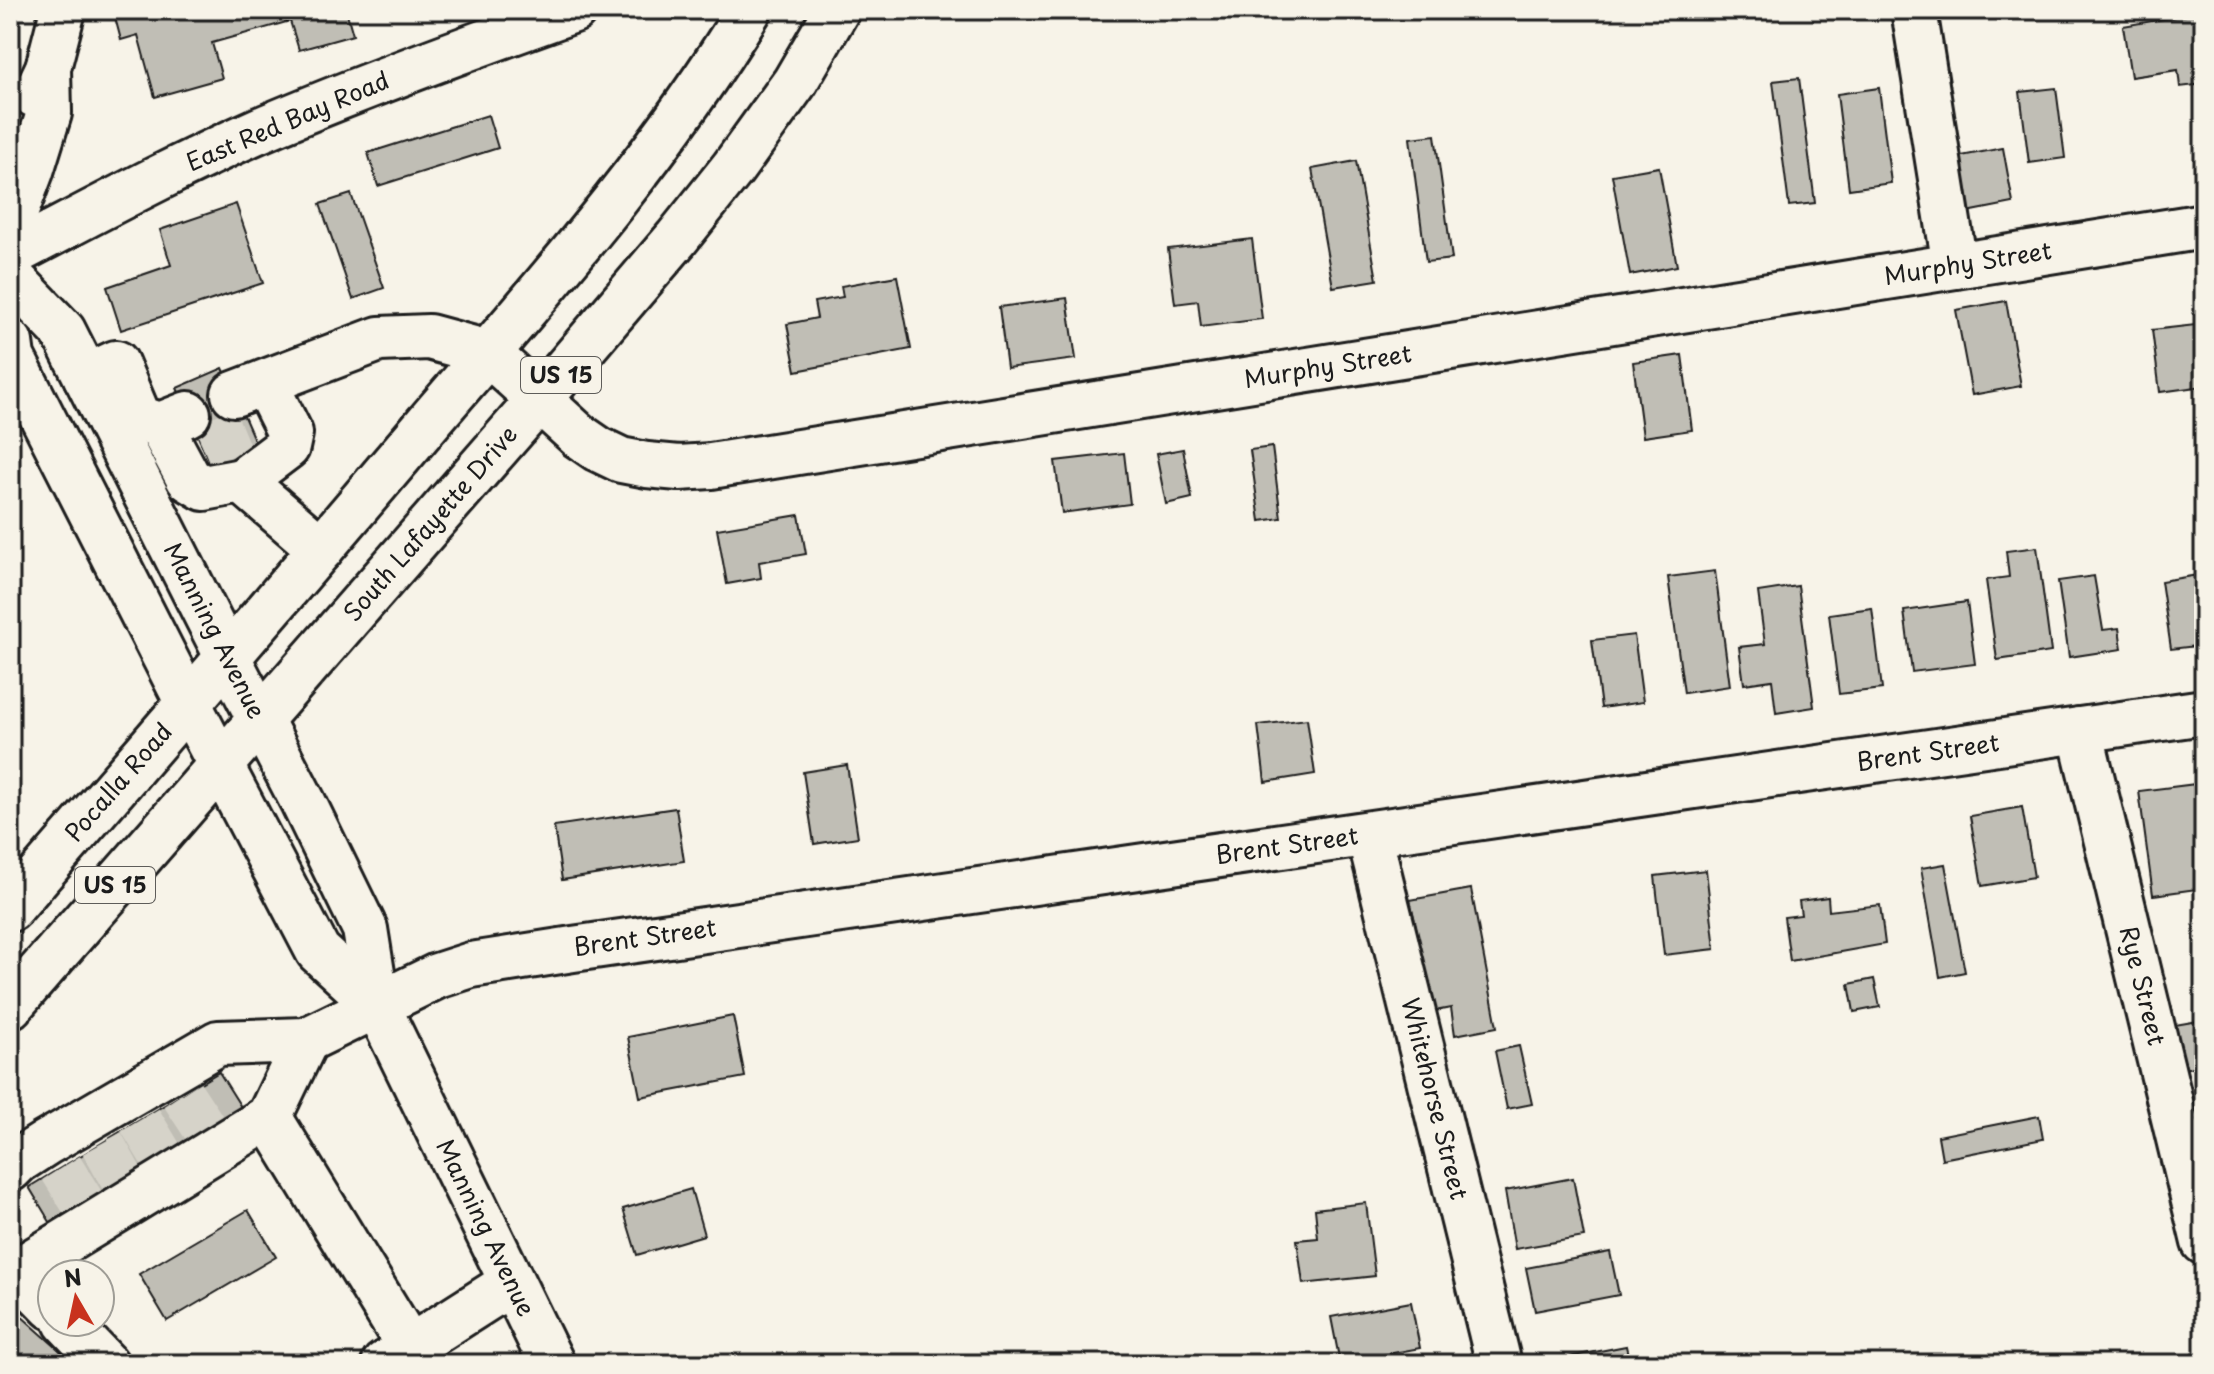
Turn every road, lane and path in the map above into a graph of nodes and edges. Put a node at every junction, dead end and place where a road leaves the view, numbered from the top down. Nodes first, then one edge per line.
1 (63, 10) edge
2 (574, 10) edge
3 (749, 10) edge
4 (837, 10) edge
5 (1914, 10) edge
6 (48, 68) junction
7 (10, 136) edge
8 (2204, 226) edge
9 (10, 227) edge
10 (10, 255) edge
11 (1955, 266) junction
12 (10, 276) edge
13 (11, 352) edge
14 (488, 353) junction
15 (86, 377) junction
16 (539, 400) junction
17 (183, 443) junction
18 (242, 481) junction
19 (146, 499) junction
20 (321, 549) junction
21 (227, 656) junction
22 (188, 703) junction
23 (2204, 712) edge
24 (260, 720) junction
25 (2080, 730) junction
26 (220, 765) junction
27 (1369, 834) junction
28 (10, 909) edge
29 (377, 1005) junction
30 (10, 1006) edge
31 (306, 1040) junction
32 (193, 1111) junction
33 (269, 1117) junction
34 (150, 1137) junction
35 (112, 1160) junction
36 (10, 1169) edge
37 (72, 1184) junction
38 (2204, 1242) edge
39 (14, 1267) edge
40 (511, 1283) junction
41 (36, 1290) edge
42 (81, 1338) edge
43 (397, 1356) edge
44 (106, 1364) edge
45 (552, 1364) edge
46 (1499, 1364) edge

1 - 6 street
2 - 10 street, East Red Bay Road
3 - 14 street, US 15
4 - 16 street, South Lafayette Drive / US 15
5 - 11 street
6 - 7 street
6 - 9 street
8 - 11 street, Murphy Street
11 - 16 street, Murphy Street
12 - 15 street, Manning Avenue
13 - 22 street, Manning Avenue
14 - 16 street, Murphy Street
14 - 18 street
14 - 20 street, US 15
15 - 17 street
15 - 19 street, Manning Avenue
16 - 24 street, South Lafayette Drive / US 15
17 - 18 street
17 - 19 street
18 - 20 street
19 - 21 street, Manning Avenue
20 - 21 street, US 15
21 - 22 street, Pocalla Road / US 15
21 - 24 street, Manning Avenue
22 - 26 street, Manning Avenue
22 - 28 street, Pocalla Road / US 15
23 - 25 street, Brent Street
24 - 26 street, South Lafayette Drive / US 15
24 - 29 street, Manning Avenue
25 - 27 street, Brent Street
25 - 38 street, Rye Street
26 - 29 street, Manning Avenue
26 - 30 street, US 15
27 - 29 street, Brent Street
27 - 46 street, Whitehorse Street
29 - 31 street, Brent Street
29 - 40 street, Manning Avenue
31 - 32 street
31 - 33 street
32 - 33 street
32 - 34 street
32 - 34 street
33 - 43 street
34 - 35 street
34 - 35 street
35 - 37 street
35 - 37 street
36 - 37 street
37 - 39 street
39 - 41 street
40 - 43 street
40 - 45 street, Manning Avenue
42 - 44 street

